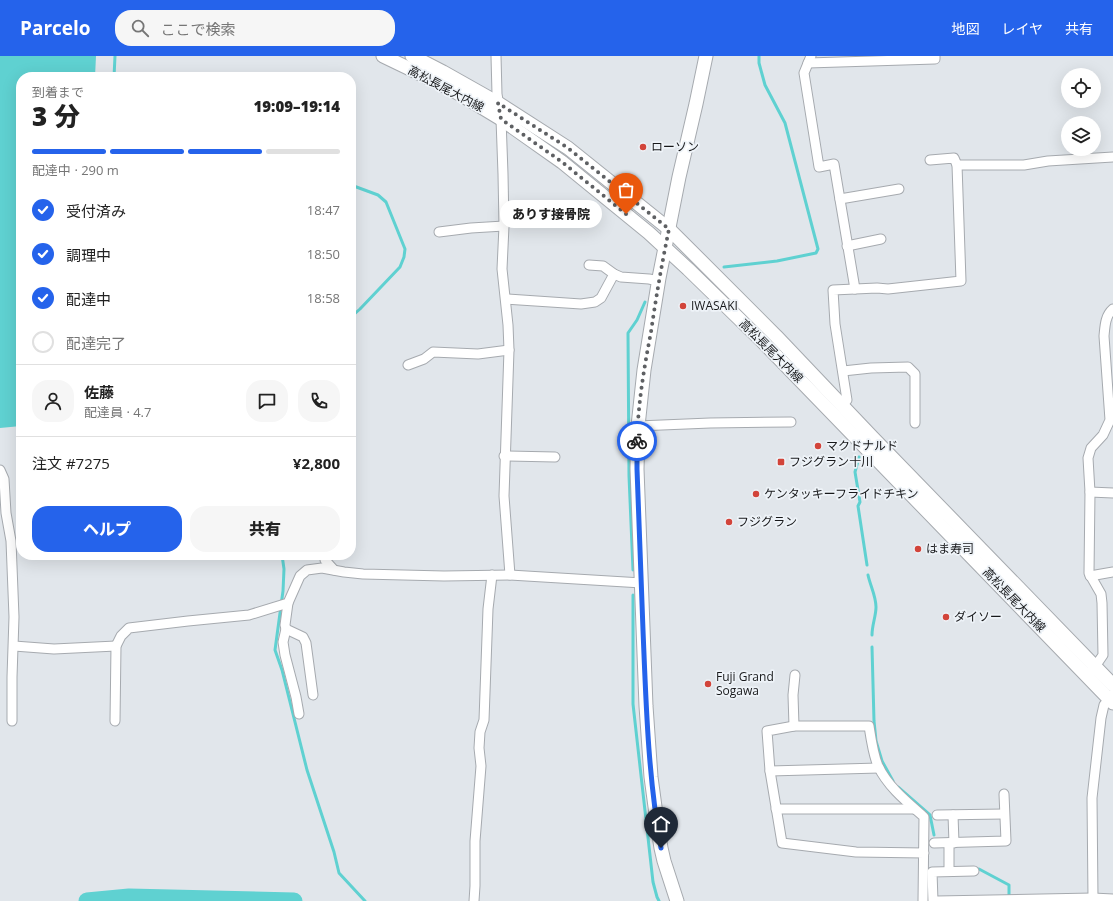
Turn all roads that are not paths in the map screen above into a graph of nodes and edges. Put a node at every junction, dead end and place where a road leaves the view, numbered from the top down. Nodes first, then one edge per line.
1 (383, 56) edge
2 (412, 56) edge
3 (496, 56) edge
4 (706, 56) edge
5 (935, 56) edge
6 (887, 58) edge
7 (809, 60) edge
8 (498, 103) junction
9 (501, 119) junction
10 (1113, 157) edge
11 (930, 160) dead end
12 (957, 165) junction
13 (899, 190) dead end
14 (840, 199) junction
15 (504, 226) junction
16 (669, 229) junction
17 (439, 232) dead end
18 (881, 239) dead end
19 (848, 246) junction
20 (666, 248) junction
21 (589, 265) dead end
22 (614, 274) junction
23 (659, 281) junction
24 (855, 289) junction
25 (506, 299) junction
26 (1113, 309) edge
27 (1109, 345) edge
28 (509, 350) junction
29 (408, 365) dead end
30 (843, 371) junction
31 (1110, 374) edge
32 (842, 405) junction
33 (791, 422) dead end
34 (915, 423) dead end
35 (638, 426) junction
36 (504, 456) junction
37 (555, 457) dead end
38 (0, 470) edge
39 (1090, 492) junction
40 (1113, 493) edge
41 (4, 529) edge
42 (325, 560) edge
43 (334, 570) junction
44 (1113, 572) edge
45 (492, 575) junction
46 (510, 575) junction
47 (1090, 576) junction
48 (642, 583) junction
49 (284, 604) junction
50 (286, 628) junction
51 (14, 646) junction
52 (116, 646) junction
53 (1092, 672) junction
54 (795, 675) dead end
55 (1113, 685) edge
56 (296, 697) junction
57 (1111, 699) edge
58 (299, 714) dead end
59 (12, 721) dead end
60 (115, 721) dead end
61 (794, 726) junction
62 (879, 768) junction
63 (770, 771) junction
64 (1004, 794) dead end
65 (776, 809) junction
66 (914, 809) junction
67 (1004, 814) junction
68 (937, 815) dead end
69 (953, 815) junction
70 (934, 843) dead end
71 (952, 843) junction
72 (924, 854) junction
73 (974, 870) dead end
74 (949, 872) junction
75 (474, 899) edge
76 (1097, 899) edge
77 (1113, 899) edge
78 (677, 901) edge
79 (923, 901) edge
80 (933, 901) edge
81 (937, 901) edge

1 - 9 main road, 高松長尾大内線
2 - 8 main road, 高松長尾大内線
3 - 8 street
4 - 16 main road
5 - 6 street
6 - 7 street
7 - 14 street
8 - 9 street
8 - 16 main road, 高松長尾大内線
9 - 15 street
9 - 20 main road, 高松長尾大内線
10 - 12 street
11 - 12 street
12 - 24 street
13 - 14 street
14 - 19 street
15 - 17 street
15 - 25 street
16 - 20 main road
16 - 32 main road, 高松長尾大内線
18 - 19 street
19 - 24 street
20 - 23 main road
20 - 53 main road, 高松長尾大内線
21 - 22 street
22 - 23 street
22 - 25 street
23 - 35 main road
24 - 30 street
25 - 28 street
26 - 27 street
27 - 31 street
28 - 29 street
28 - 36 street
30 - 32 street
30 - 34 street
31 - 39 street
32 - 53 main road, 高松長尾大内線
33 - 35 street
35 - 48 main road
36 - 37 street
36 - 46 street
38 - 41 street
39 - 40 street
39 - 47 street
41 - 51 street
42 - 43 street
43 - 45 street
43 - 49 street
44 - 47 street
45 - 46 street
45 - 75 street
46 - 48 street
47 - 53 street
48 - 78 main road
49 - 50 street
49 - 52 street
50 - 56 street
50 - 56 street
51 - 52 street
51 - 59 street
52 - 60 street
53 - 55 main road, 高松長尾大内線
53 - 57 main road, 高松長尾大内線
54 - 61 street
56 - 58 street
57 - 76 street
61 - 62 street
61 - 63 street
62 - 63 street
62 - 66 street
63 - 65 street
64 - 67 street
65 - 66 street
65 - 72 street
66 - 72 street
67 - 69 street
67 - 71 street
68 - 69 street
69 - 71 street
70 - 71 street
71 - 74 street
72 - 79 street
73 - 74 street
74 - 80 street
76 - 77 street
76 - 81 street

